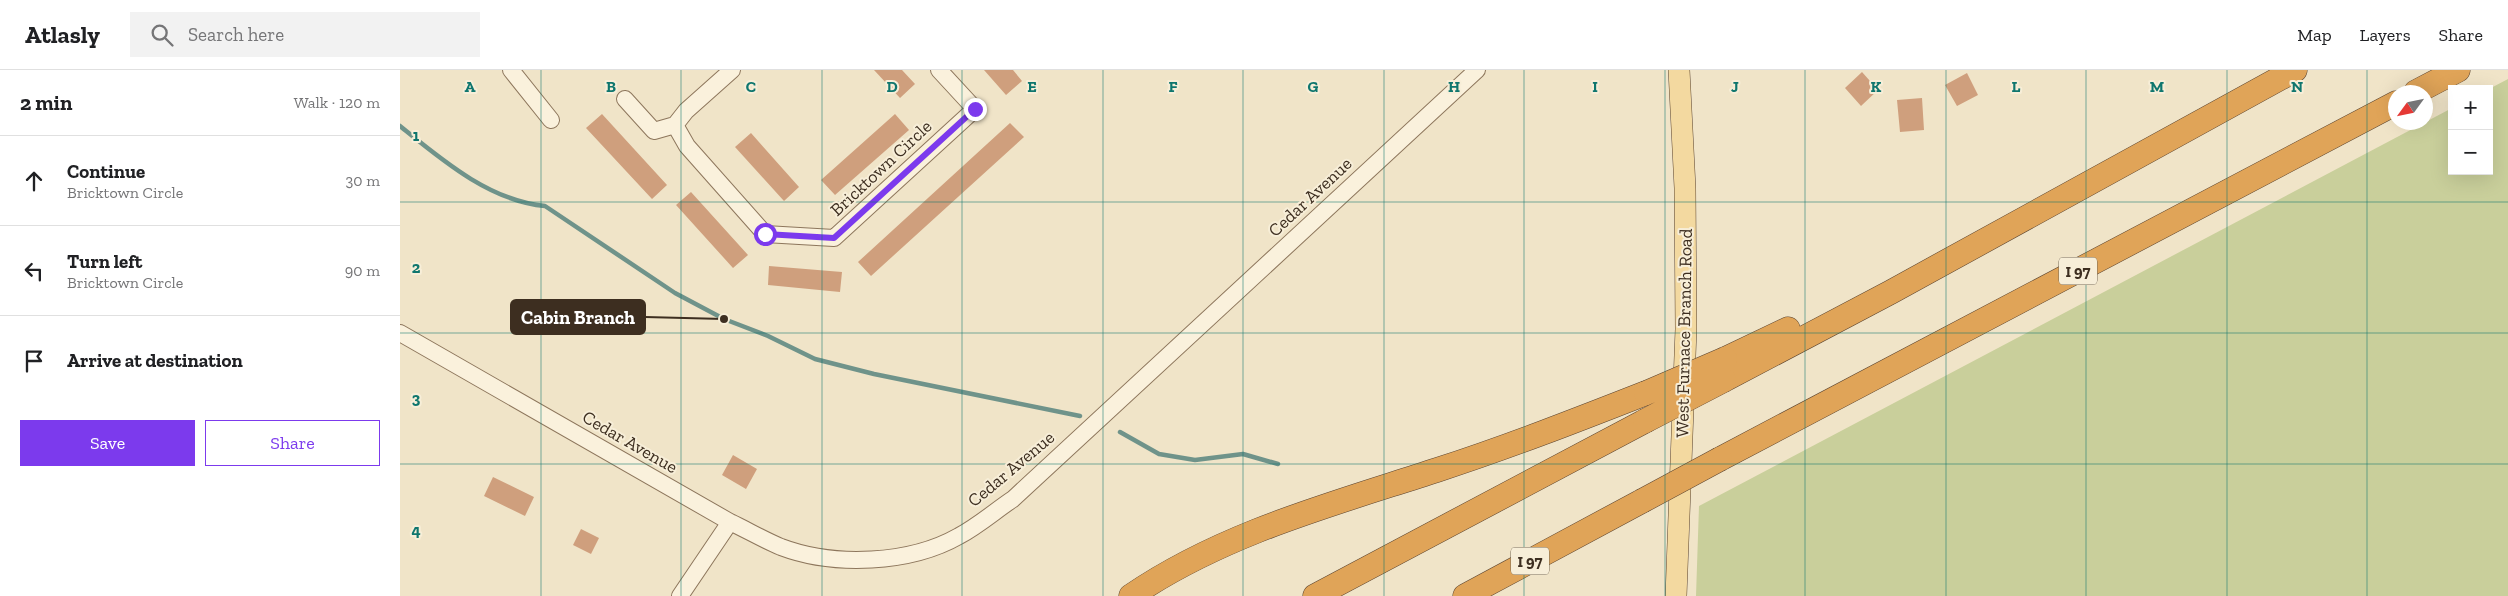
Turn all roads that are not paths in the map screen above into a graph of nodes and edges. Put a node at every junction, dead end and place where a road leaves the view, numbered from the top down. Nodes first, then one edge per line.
1 (510, 70) edge
2 (732, 70) edge
3 (939, 70) edge
4 (1477, 70) edge
5 (1679, 70) edge
6 (2295, 70) edge
7 (2458, 70) edge
8 (2429, 85) edge
9 (625, 99) dead end
10 (2388, 107) edge
11 (550, 120) dead end
12 (675, 125) junction
13 (400, 333) edge
14 (1725, 370) junction
15 (730, 522) junction
16 (680, 596) edge
17 (1131, 596) edge
18 (1315, 596) edge
19 (1465, 596) edge
20 (1676, 596) edge

1 - 11 street
2 - 12 street
3 - 12 street, Bricktown Circle
4 - 15 street, Cedar Avenue
5 - 20 main road, West Furnace Branch Road
6 - 14 highway
7 - 8 highway
9 - 12 street
10 - 19 highway, I 97, bridge
13 - 15 street, Cedar Avenue
14 - 17 highway, bridge
14 - 18 highway, bridge
15 - 16 street

